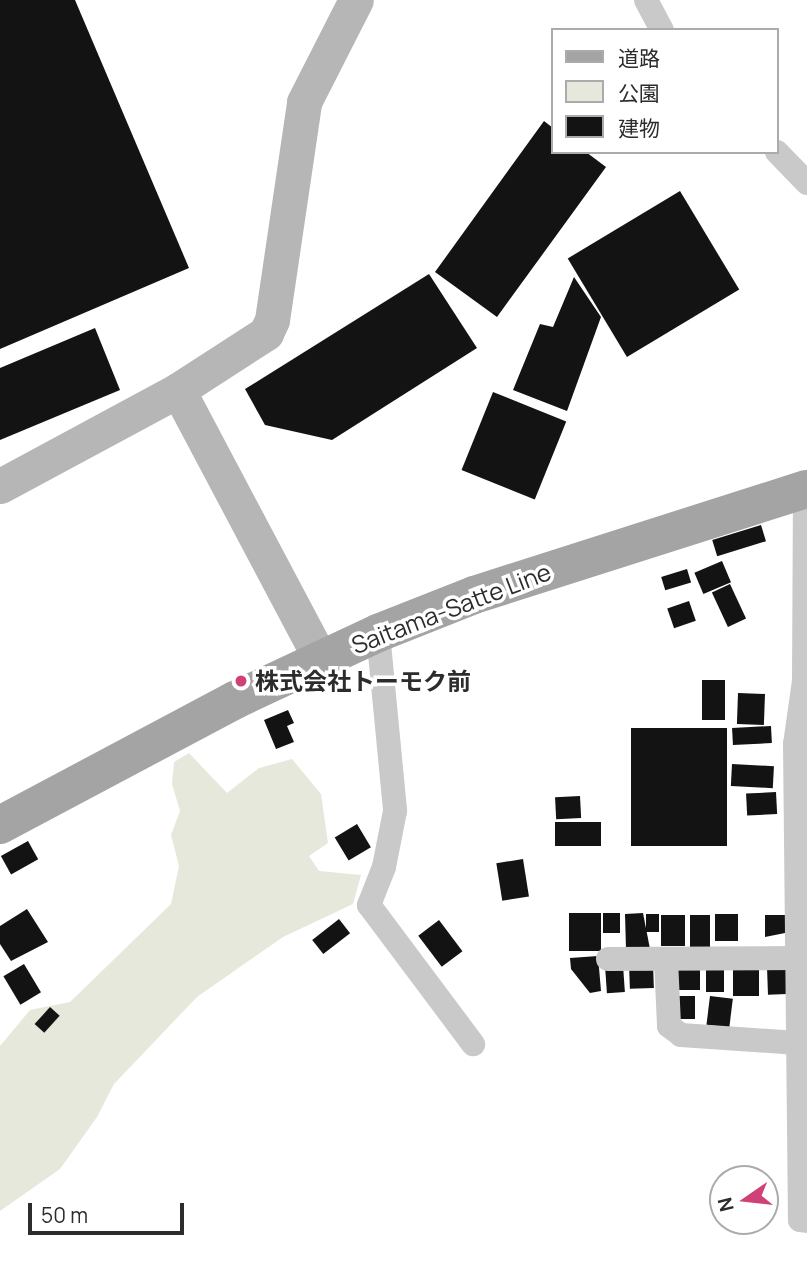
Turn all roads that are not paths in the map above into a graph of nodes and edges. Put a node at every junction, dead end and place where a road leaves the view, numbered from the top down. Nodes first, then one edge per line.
1 (356, 0) edge
2 (646, 0) edge
3 (661, 28) edge
4 (779, 154) edge
5 (807, 183) edge
6 (177, 390) junction
7 (0, 486) edge
8 (806, 489) edge
9 (378, 633) junction
10 (320, 659) junction
11 (0, 825) edge
12 (797, 958) junction
13 (608, 959) dead end
14 (666, 960) junction
15 (799, 1043) junction
16 (473, 1044) dead end
17 (807, 1220) edge

1 - 6 street
2 - 3 street
4 - 5 street
6 - 7 street
6 - 10 street
8 - 9 main road, Saitama-Satte Line
8 - 12 street
9 - 10 main road, Saitama-Satte Line
9 - 16 street
10 - 11 main road, Saitama-Satte Line
12 - 14 street
12 - 15 street
13 - 14 street
14 - 15 street
15 - 17 street

